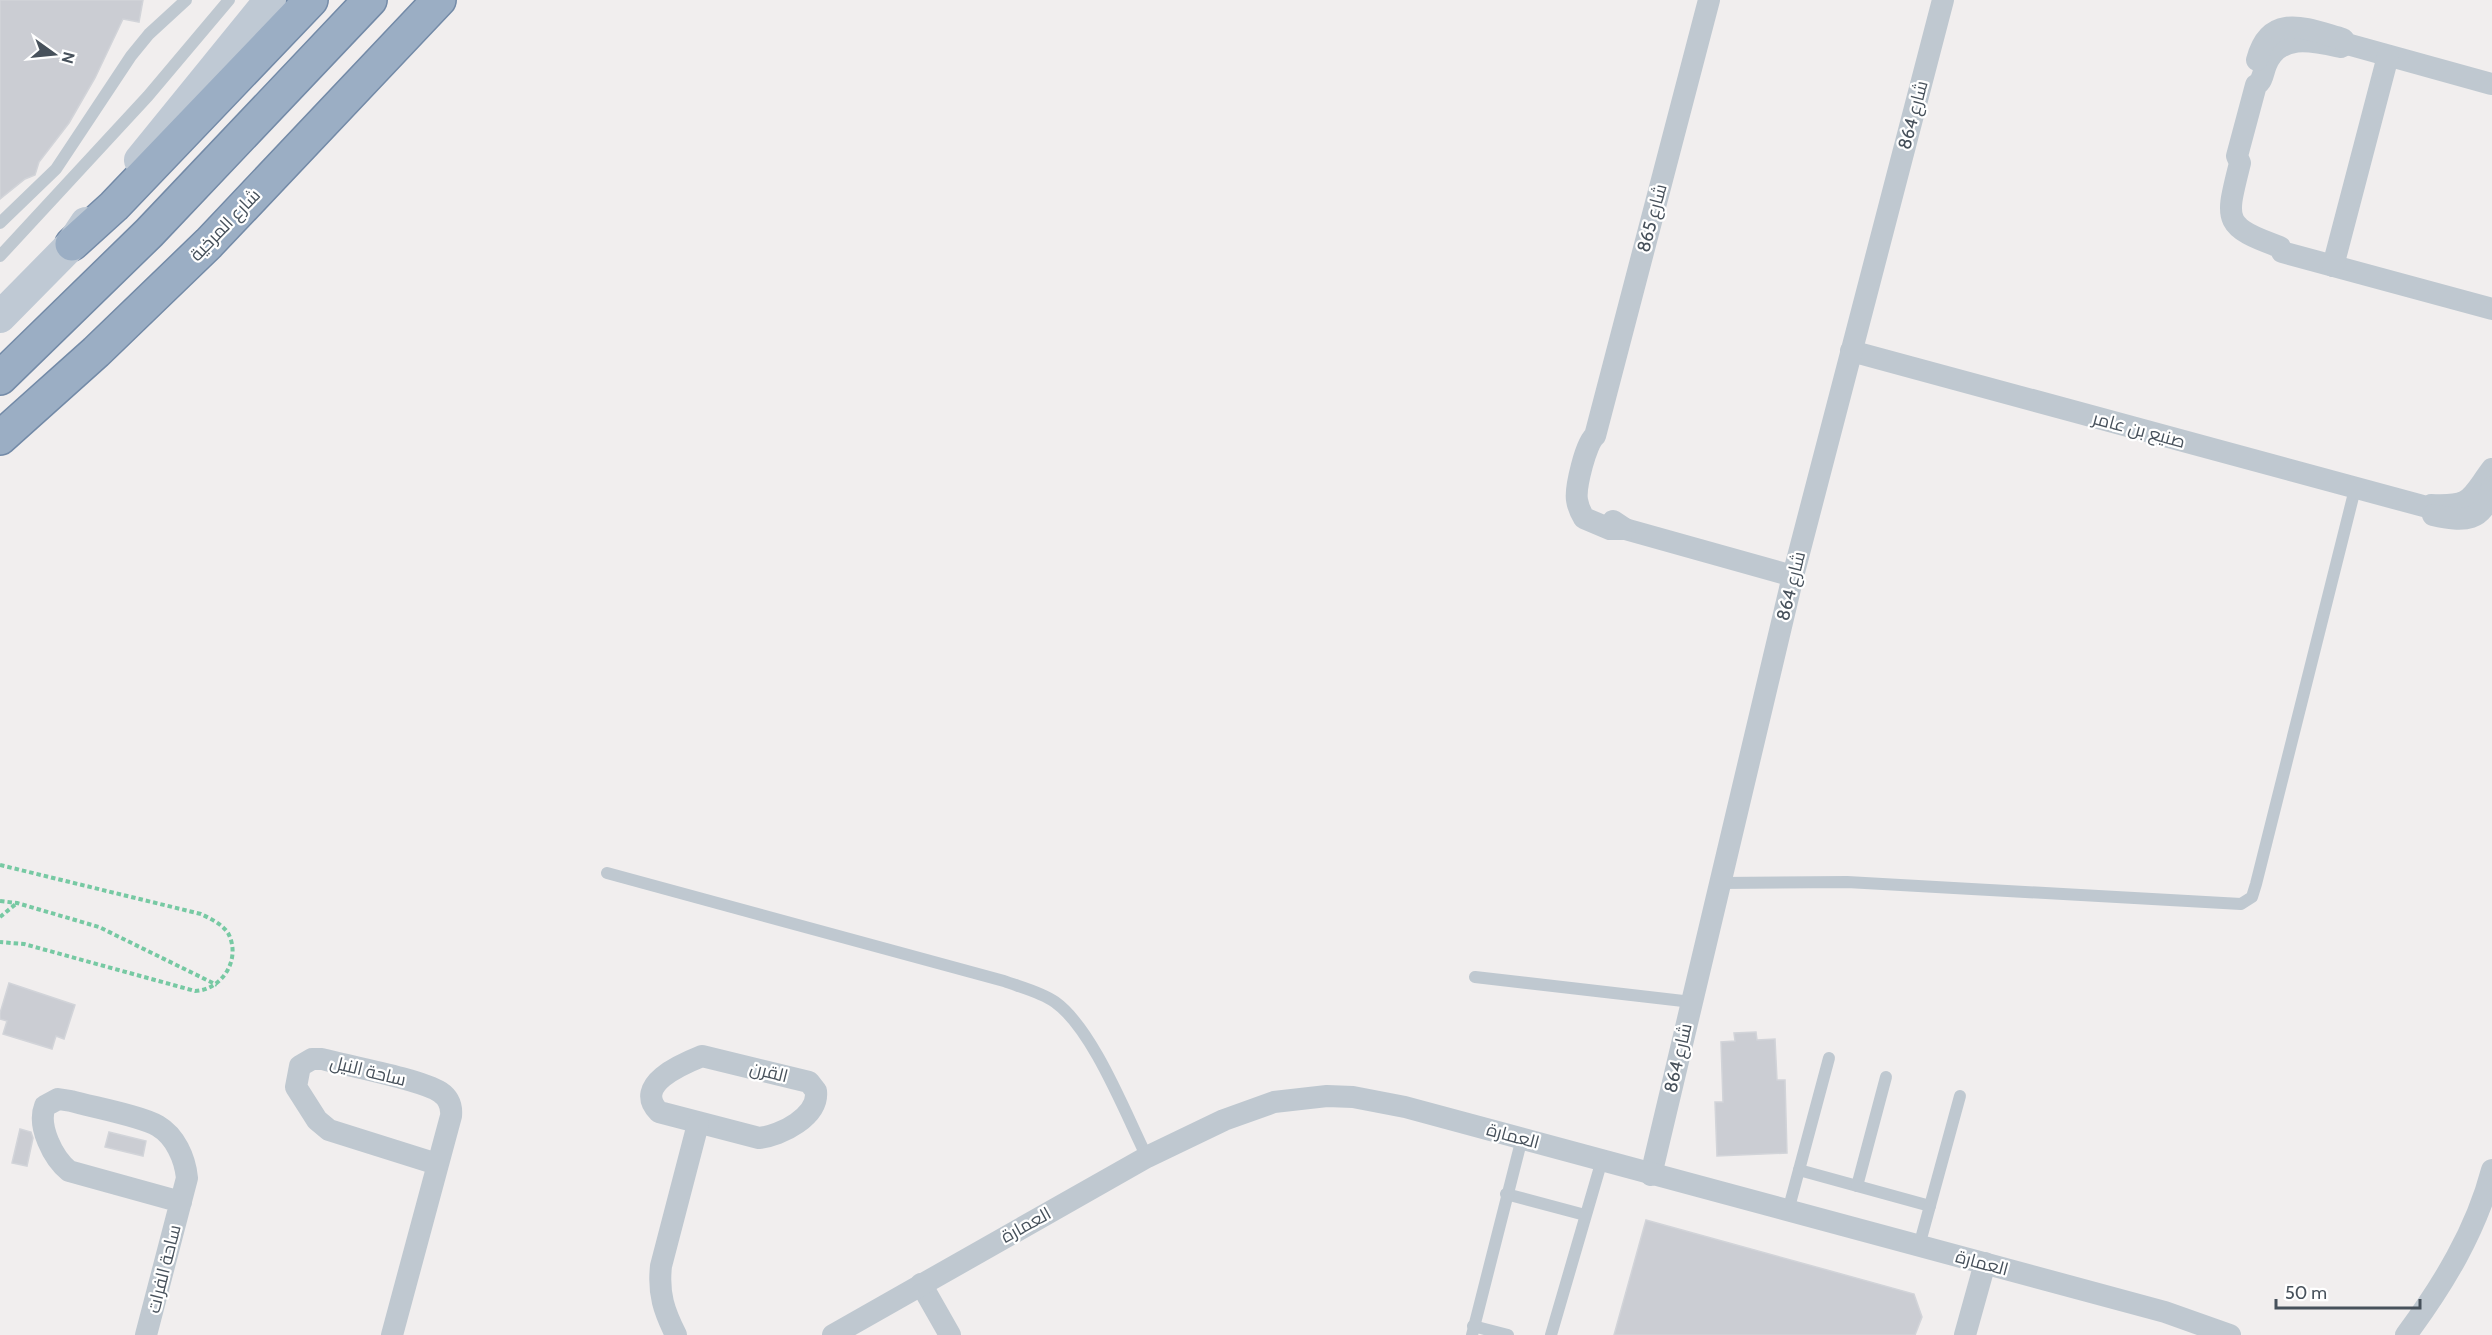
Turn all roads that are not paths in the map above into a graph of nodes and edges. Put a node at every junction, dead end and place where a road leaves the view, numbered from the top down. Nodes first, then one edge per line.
1 (186, 0) edge
2 (229, 0) edge
3 (270, 0) edge
4 (311, 0) edge
5 (370, 0) edge
6 (439, 0) edge
7 (1709, 0) edge
8 (1943, 0) edge
9 (2388, 56) junction
10 (2492, 84) edge
11 (0, 223) edge
12 (72, 244) junction
13 (0, 256) edge
14 (2332, 266) junction
15 (2492, 309) edge
16 (0, 317) edge
17 (1851, 351) junction
18 (0, 378) edge
19 (0, 438) edge
20 (2492, 469) edge
21 (2492, 487) edge
22 (2355, 489) junction
23 (2427, 507) junction
24 (1793, 576) junction
25 (608, 873) dead end
26 (1720, 883) junction
27 (1475, 976) dead end
28 (1692, 1002) junction
29 (1829, 1058) dead end
30 (1887, 1077) dead end
31 (1960, 1096) dead end
32 (698, 1124) junction
33 (1522, 1138) junction
34 (1147, 1157) junction
35 (1602, 1160) junction
36 (437, 1164) junction
37 (1799, 1170) junction
38 (2492, 1170) edge
39 (1652, 1174) junction
40 (1857, 1186) junction
41 (1506, 1194) junction
42 (181, 1202) junction
43 (1930, 1206) junction
44 (1788, 1211) junction
45 (1585, 1215) junction
46 (1919, 1246) junction
47 (1985, 1263) junction
48 (921, 1284) junction
49 (1473, 1330) edge
50 (147, 1335) edge
51 (392, 1335) edge
52 (676, 1335) edge
53 (833, 1335) edge
54 (950, 1335) edge
55 (1508, 1335) edge
56 (1551, 1335) edge
57 (1965, 1335) edge
58 (2230, 1335) edge
59 (2406, 1335) edge

1 - 11 lane
2 - 13 lane
3 - 12 main road
4 - 12 highway
5 - 18 highway
6 - 19 highway, شارع المرخية
7 - 24 street, شارع 865
8 - 17 street, شارع 864
9 - 10 street
9 - 14 street
9 - 14 street
12 - 16 main road
14 - 15 street
17 - 22 street, صنيع بن عامر
17 - 24 street, شارع 864
20 - 23 street, صنيع بن عامر
21 - 23 street, صنيع بن عامر
22 - 23 street, صنيع بن عامر
22 - 26 lane
24 - 26 street, شارع 864
25 - 34 lane
26 - 28 street, شارع 864
27 - 28 lane
28 - 39 street, شارع 864
29 - 37 lane
30 - 40 lane
31 - 43 lane
32 - 32 street, القرن
32 - 52 street
33 - 34 street, العمارة
33 - 35 street, العمارة
33 - 41 lane
34 - 48 street, العمارة
35 - 39 street, العمارة
35 - 45 lane
36 - 36 street, ساحة النيل
36 - 51 street, ساحة النيل
37 - 40 lane
37 - 44 lane
38 - 59 street
39 - 44 street, العمارة
40 - 43 lane
41 - 45 lane
41 - 49 lane
42 - 42 street, ساحة الفرات
42 - 50 street, ساحة الفرات
43 - 46 lane
44 - 46 street, العمارة
45 - 56 lane
46 - 47 street, العمارة
47 - 57 street
47 - 58 street, العمارة
48 - 53 street, العمارة
48 - 54 street
49 - 55 lane

